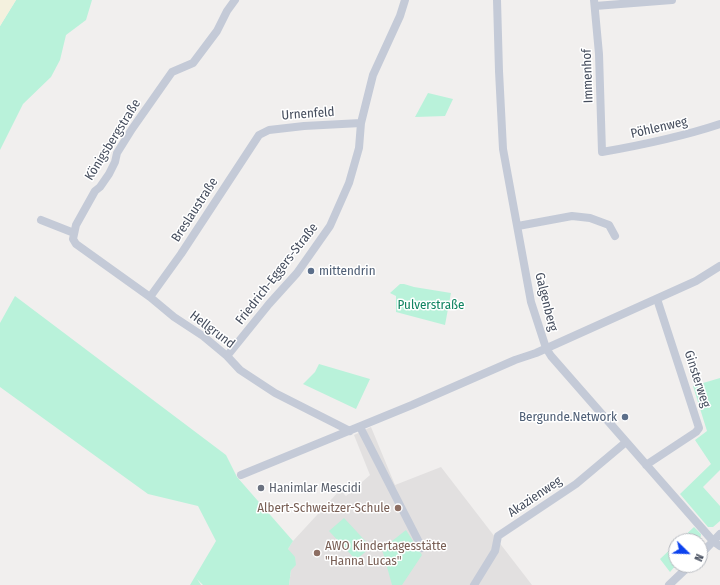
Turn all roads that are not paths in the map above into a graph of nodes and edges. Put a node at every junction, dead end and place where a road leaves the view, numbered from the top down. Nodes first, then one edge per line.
1 (235, 0) edge
2 (405, 0) edge
3 (497, 0) edge
4 (672, 0) edge
5 (595, 3) edge
6 (720, 124) edge
7 (361, 126) junction
8 (259, 135) joint
9 (602, 152) joint
10 (41, 220) dead end
11 (518, 226) junction
12 (75, 229) junction
13 (615, 236) dead end
14 (720, 266) edge
15 (150, 297) junction
16 (658, 299) junction
17 (546, 348) junction
18 (227, 356) junction
19 (360, 427) junction
20 (350, 431) junction
21 (626, 442) junction
22 (646, 465) junction
23 (240, 475) dead end
24 (720, 534) edge
25 (716, 544) edge
26 (422, 548) dead end
27 (682, 573) edge
28 (474, 585) edge
29 (669, 585) edge

1 - 12 street, Königsbergstraße
2 - 7 street, Friedrich-Eggers-Straße
3 - 11 street, Galgenberg
4 - 5 street
5 - 9 street, Immenhof
6 - 9 street, Pöhlenweg
7 - 8 street, Urnenfeld
7 - 18 street, Friedrich-Eggers-Straße
8 - 15 street, Breslaustraße
10 - 12 street
11 - 13 street
11 - 17 street, Galgenberg
12 - 15 street, Hellgrund
14 - 16 street
15 - 18 street, Hellgrund
16 - 17 street
16 - 22 street, Ginsterweg
17 - 19 street
17 - 21 street, Galgenberg
18 - 20 street, Hellgrund
19 - 20 street
19 - 26 street
20 - 23 street
21 - 22 street, Galgenberg
21 - 28 street, Akazienweg
22 - 25 street, Galgenberg
24 - 25 street
27 - 29 street

